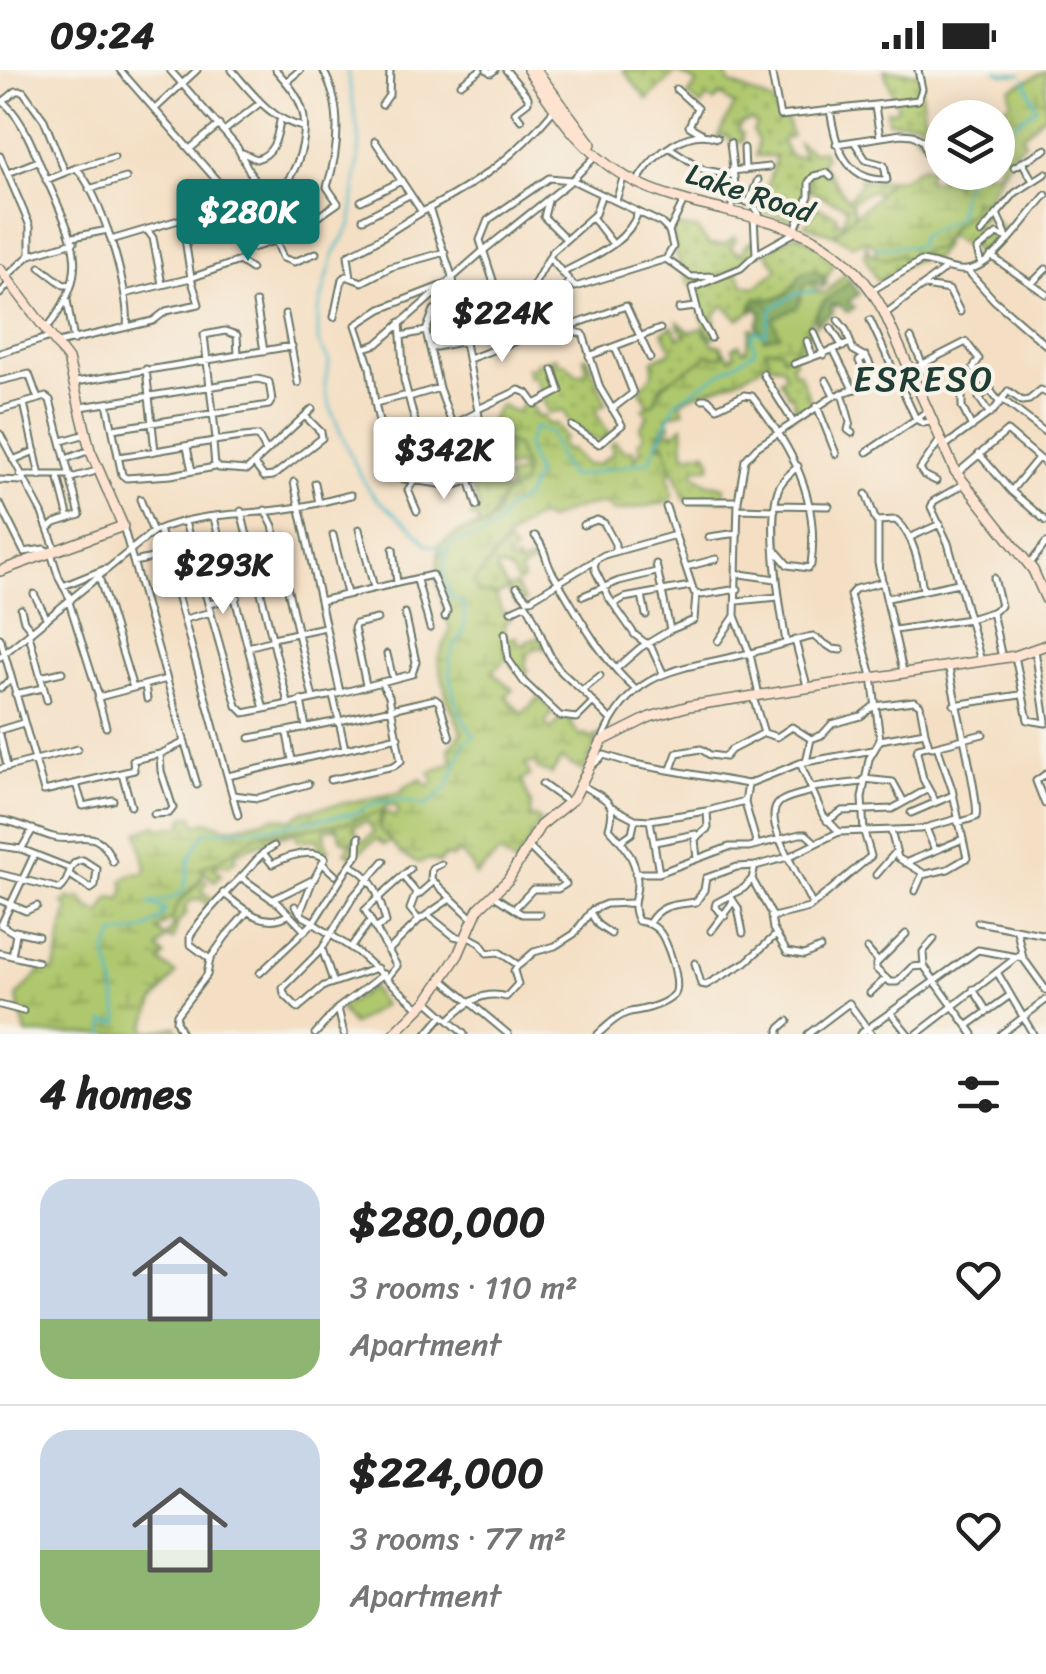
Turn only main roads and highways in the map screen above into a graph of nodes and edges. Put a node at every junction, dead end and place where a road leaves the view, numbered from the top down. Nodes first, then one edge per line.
1 (532, 70) edge
2 (757, 215) junction
3 (856, 267) junction
4 (6, 275) edge
5 (915, 368) junction
6 (943, 443) junction
7 (1030, 563) junction
8 (0, 570) edge
9 (1046, 586) edge
10 (1046, 599) edge
11 (1046, 645) edge
12 (394, 1034) edge

1 - 2 main road, Lake Road
1 - 2 main road, Lake Road
2 - 3 main road, Lake Road
3 - 5 main road, Lake Road
3 - 5 main road, Lake Road
4 - 8 main road
5 - 6 main road, Lake Road
5 - 6 main road, Lake Road
6 - 7 main road, Lake Road
6 - 7 main road, Lake Road
7 - 9 main road, Lake Road
7 - 10 main road, Lake Road
11 - 12 main road

